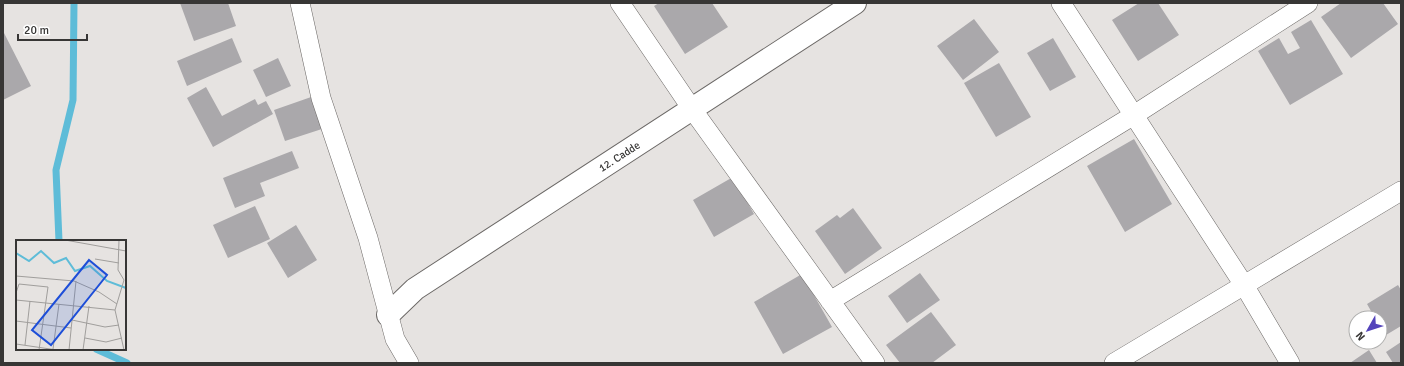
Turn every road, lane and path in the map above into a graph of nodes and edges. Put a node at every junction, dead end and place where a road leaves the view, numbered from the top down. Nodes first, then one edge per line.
1 (300, 3) edge
2 (620, 3) edge
3 (855, 3) edge
4 (1061, 3) edge
5 (1308, 3) edge
6 (692, 109) junction
7 (1134, 115) junction
8 (1401, 191) edge
9 (1244, 285) junction
10 (830, 301) junction
11 (388, 315) junction
12 (409, 363) edge
13 (875, 363) edge
14 (1114, 363) edge
15 (1290, 363) edge

1 - 11 street
2 - 6 street
3 - 6 street, 12. Cadde
4 - 7 street
5 - 7 street
6 - 10 street
6 - 11 street, 12. Cadde
7 - 9 street
7 - 10 street
8 - 9 street
9 - 14 street
9 - 15 street
10 - 13 street
11 - 12 street

